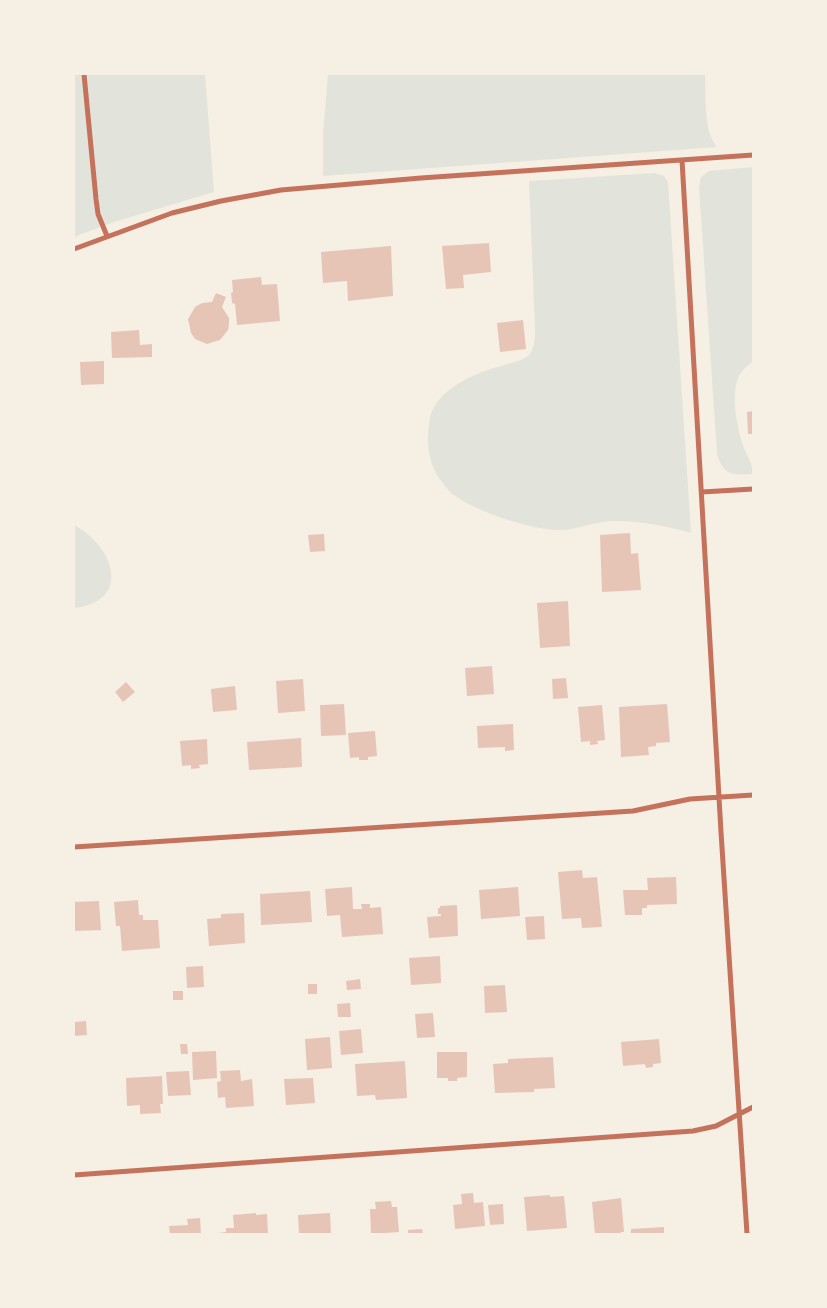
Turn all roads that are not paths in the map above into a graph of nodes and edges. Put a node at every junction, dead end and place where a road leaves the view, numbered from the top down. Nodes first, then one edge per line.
1 (84, 74) edge
2 (753, 155) edge
3 (682, 160) junction
4 (106, 236) junction
5 (74, 249) edge
6 (753, 489) edge
7 (702, 492) junction
8 (753, 796) edge
9 (719, 798) junction
10 (74, 847) edge
11 (753, 1107) edge
12 (740, 1113) junction
13 (74, 1175) edge
14 (747, 1234) edge

1 - 4 street
2 - 3 street
3 - 4 street
3 - 7 street
4 - 5 street
6 - 7 street
7 - 9 street
8 - 9 street
9 - 10 street
9 - 12 street
11 - 12 street
12 - 13 street
12 - 14 street

